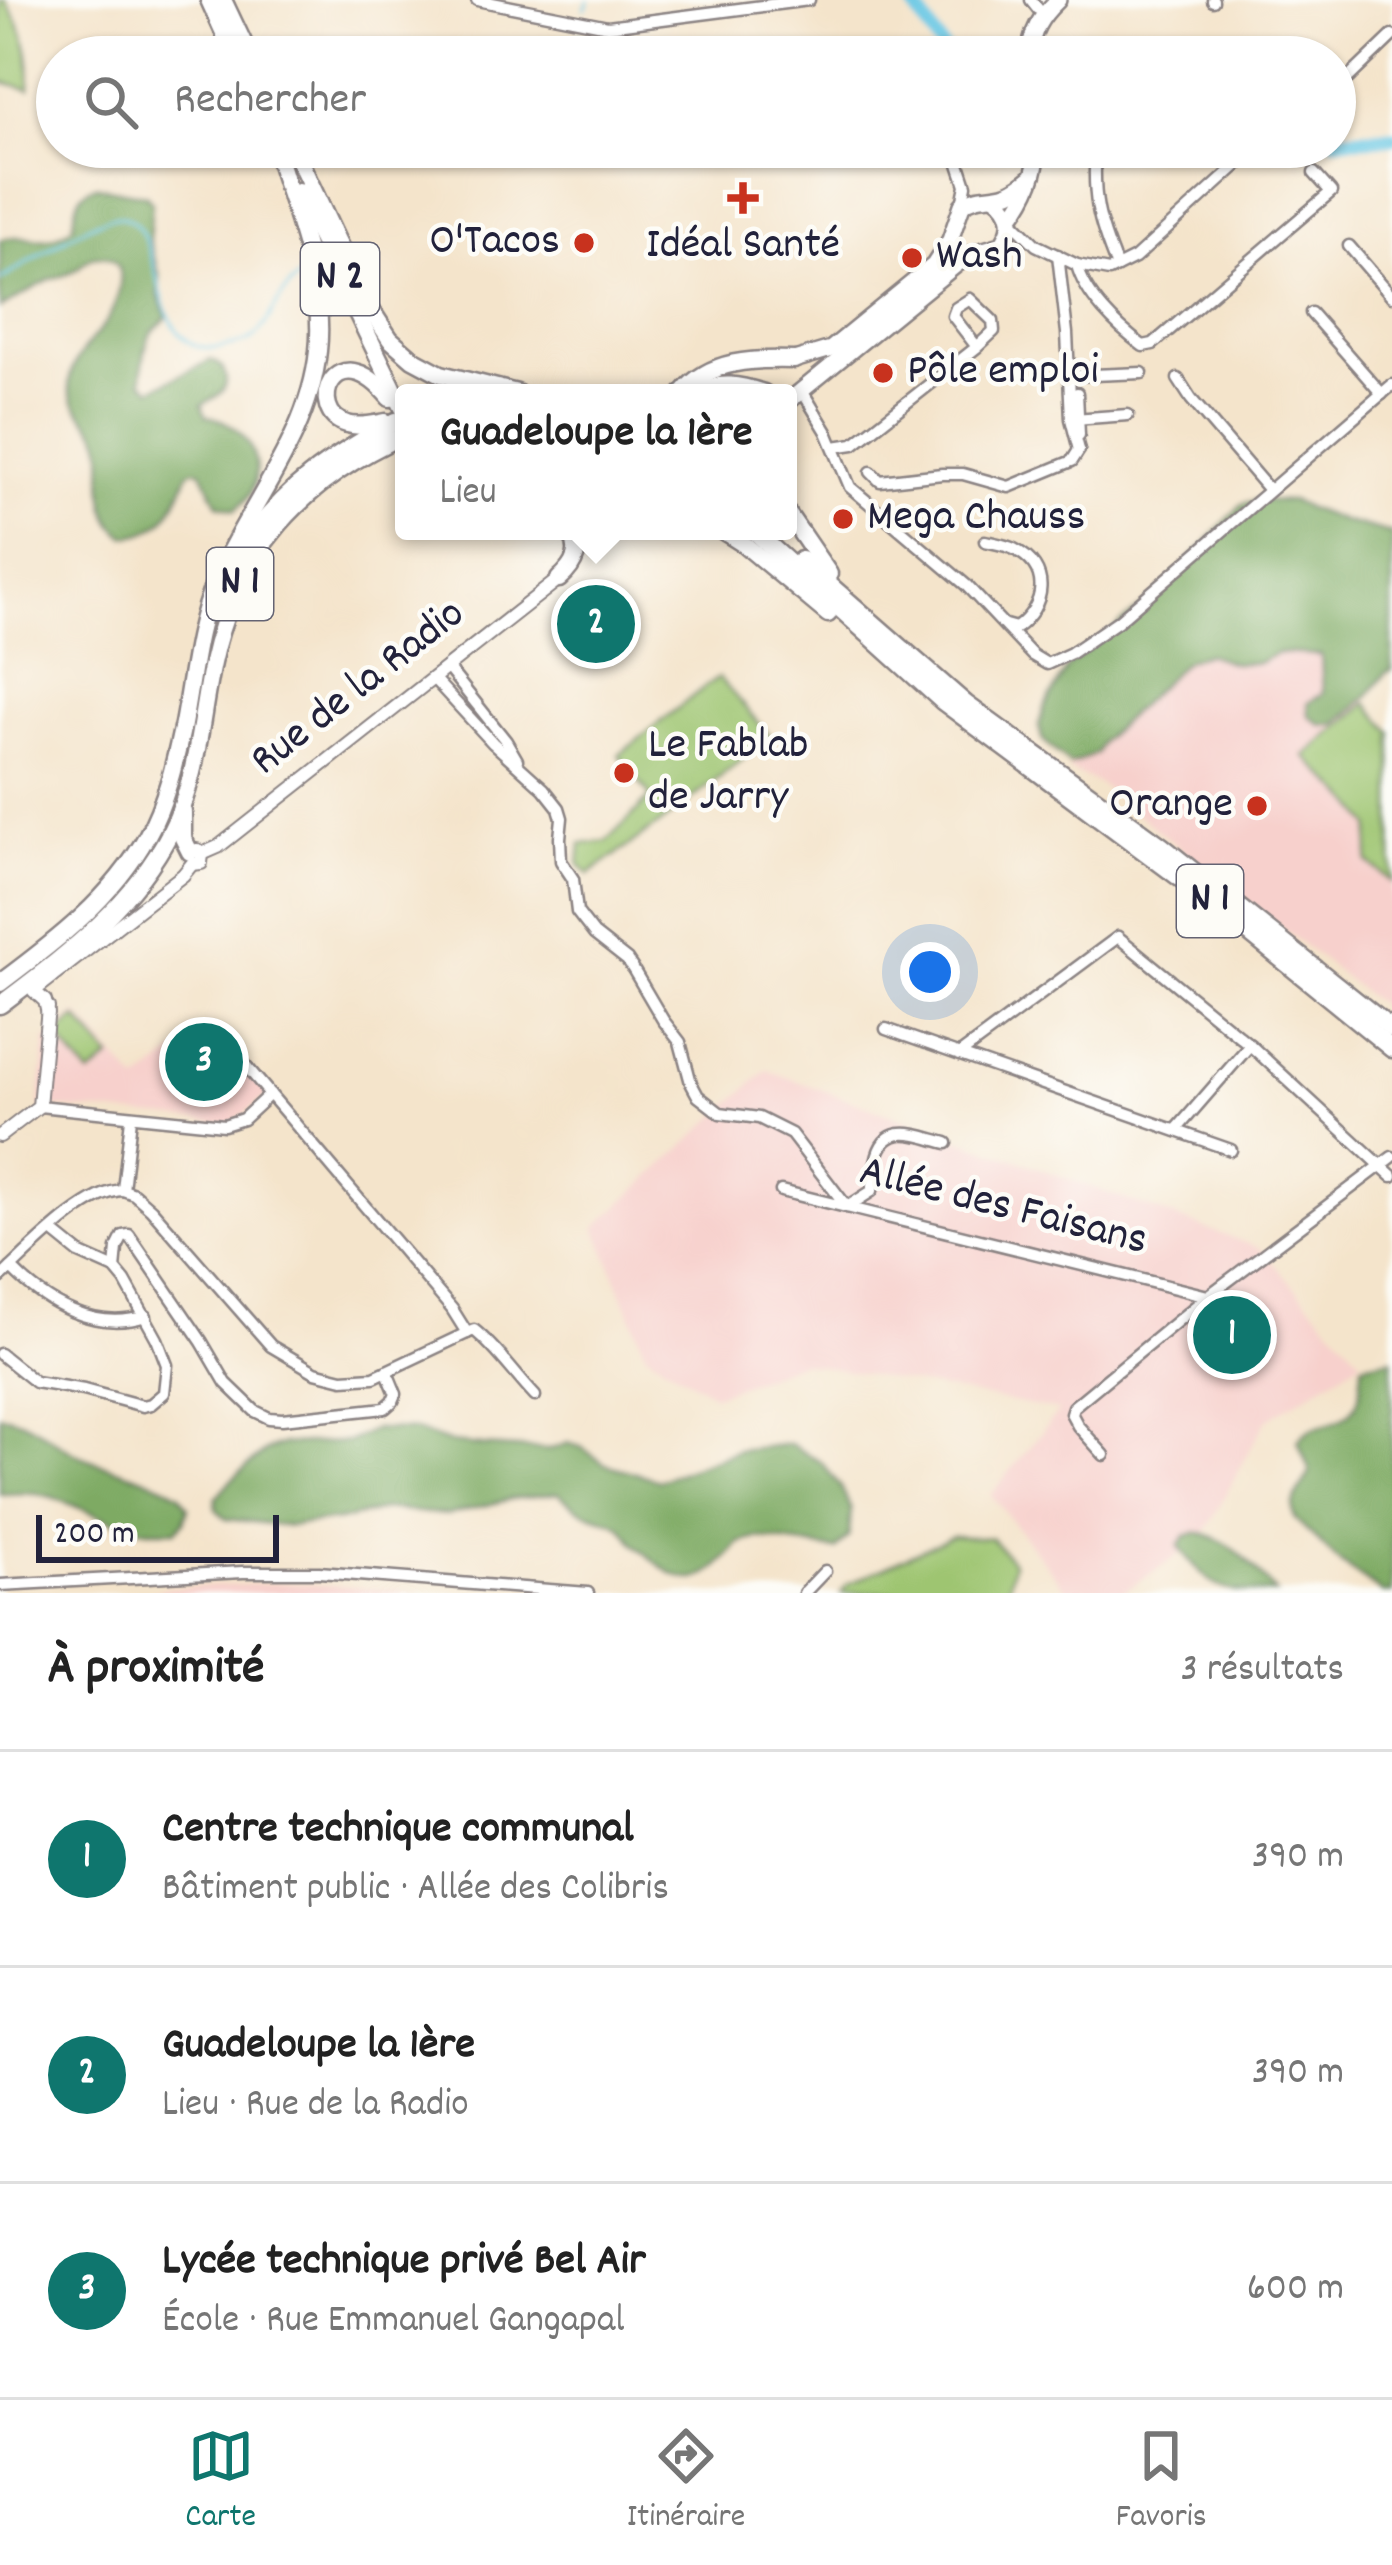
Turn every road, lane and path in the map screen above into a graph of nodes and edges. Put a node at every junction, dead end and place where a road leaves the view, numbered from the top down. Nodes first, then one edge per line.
1 (209, 0) edge
2 (225, 0) edge
3 (477, 0) edge
4 (805, 0) edge
5 (1031, 0) edge
6 (1058, 0) edge
7 (1043, 15) junction
8 (225, 36) edge
9 (241, 36) edge
10 (1032, 36) edge
11 (1392, 36) edge
12 (1356, 71) edge
13 (282, 168) edge
14 (286, 168) edge
15 (303, 168) edge
16 (960, 168) edge
17 (1036, 168) edge
18 (1094, 168) edge
19 (1234, 168) edge
20 (1314, 173) dead end
21 (1031, 177) junction
22 (995, 196) junction
23 (962, 205) junction
24 (1011, 218) junction
25 (956, 225) junction
26 (1036, 244) junction
27 (1348, 246) dead end
28 (992, 247) junction
29 (1058, 255) junction
30 (1077, 265) junction
31 (1117, 267) junction
32 (1392, 296) edge
33 (1311, 313) dead end
34 (862, 338) junction
35 (977, 346) dead end
36 (794, 360) junction
37 (1142, 373) dead end
38 (1072, 376) junction
39 (1178, 380) dead end
40 (477, 384) edge
41 (691, 384) edge
42 (749, 384) edge
43 (797, 385) edge
44 (1387, 390) edge
45 (797, 394) edge
46 (797, 401) edge
47 (395, 407) edge
48 (1128, 415) dead end
49 (1075, 419) junction
50 (395, 428) edge
51 (395, 431) edge
52 (834, 447) junction
53 (871, 472) dead end
54 (1269, 490) junction
55 (797, 528) edge
56 (575, 540) edge
57 (737, 540) edge
58 (764, 540) edge
59 (780, 540) edge
60 (985, 541) dead end
61 (559, 579) joint
62 (1006, 625) junction
63 (200, 639) junction
64 (920, 663) junction
65 (447, 667) junction
66 (434, 679) junction
67 (524, 772) junction
68 (183, 803) junction
69 (1082, 806) junction
70 (195, 857) junction
71 (51, 979) junction
72 (0, 983) edge
73 (34, 991) junction
74 (0, 1005) edge
75 (48, 1014) junction
76 (0, 1016) edge
77 (1392, 1026) edge
78 (214, 1028) dead end
79 (886, 1029) dead end
80 (1250, 1045) junction
81 (1392, 1052) edge
82 (960, 1054) junction
83 (270, 1094) junction
84 (39, 1106) junction
85 (131, 1118) junction
86 (1176, 1130) junction
87 (0, 1136) edge
88 (947, 1143) dead end
89 (1231, 1150) dead end
90 (1392, 1156) edge
91 (1381, 1166) junction
92 (1392, 1176) edge
93 (123, 1190) junction
94 (781, 1190) dead end
95 (847, 1207) junction
96 (53, 1232) junction
97 (11, 1268) junction
98 (116, 1269) junction
99 (0, 1278) edge
100 (1208, 1296) junction
101 (146, 1316) junction
102 (467, 1333) junction
103 (0, 1354) edge
104 (387, 1372) junction
105 (535, 1396) dead end
106 (1104, 1455) dead end
107 (825, 1570) dead end
108 (0, 1585) edge
109 (406, 1587) edge
110 (588, 1593) edge
111 (804, 1593) edge

1 - 8 highway
2 - 9 highway
3 - 4 street
5 - 7 street
6 - 7 main road
7 - 10 main road
11 - 12 street
13 - 63 highway
14 - 47 highway, N 2
15 - 40 highway, N 2
16 - 23 street
17 - 21 main road
18 - 31 street
19 - 31 street
20 - 30 street
21 - 22 main road
21 - 24 main road
22 - 23 main road
22 - 24 main road
23 - 25 main road
24 - 26 street
24 - 28 main road
25 - 28 main road
25 - 36 main road
26 - 28 street
26 - 29 street
27 - 32 street
28 - 34 main road
29 - 30 street
29 - 38 street
30 - 31 street
30 - 38 street
33 - 44 street
34 - 43 main road
34 - 45 main road
35 - 52 street
36 - 41 highway
36 - 42 highway
37 - 38 street
38 - 49 street
39 - 54 street
44 - 54 street
46 - 52 street
48 - 49 street
49 - 53 street
50 - 63 highway, N 1
51 - 68 highway, N 1
52 - 62 street
54 - 62 street
55 - 64 highway
56 - 61 highway
57 - 69 highway
58 - 69 highway, N 1
59 - 64 highway, N 1
60 - 62 street
61 - 65 street, Rue de la Radio
63 - 72 highway, N 1
64 - 77 highway, N 1
65 - 66 street, Rue de la Radio
65 - 67 street
66 - 67 street
66 - 70 street, Rue de la Radio
67 - 95 street
68 - 70 highway
68 - 74 highway, N 1
69 - 81 highway, N 1
70 - 71 street, Rue de la Radio
71 - 73 street, Rue de la Radio
71 - 75 street
73 - 75 street
73 - 76 highway
75 - 84 street
78 - 83 street
79 - 82 street
80 - 82 street
80 - 86 street
80 - 91 street
82 - 86 street
83 - 85 street
83 - 102 street
84 - 85 street
84 - 87 street
85 - 93 street
86 - 89 street
88 - 95 street
90 - 91 street
91 - 92 street
91 - 100 street
93 - 96 street
93 - 104 street
94 - 95 street, Allée des Faisans
95 - 100 street, Allée des Faisans
96 - 97 street
96 - 98 street
97 - 99 street
97 - 101 street
98 - 101 street
98 - 104 street
100 - 106 street
101 - 103 street
102 - 104 street
102 - 105 street
107 - 111 street
108 - 109 street
109 - 110 street

